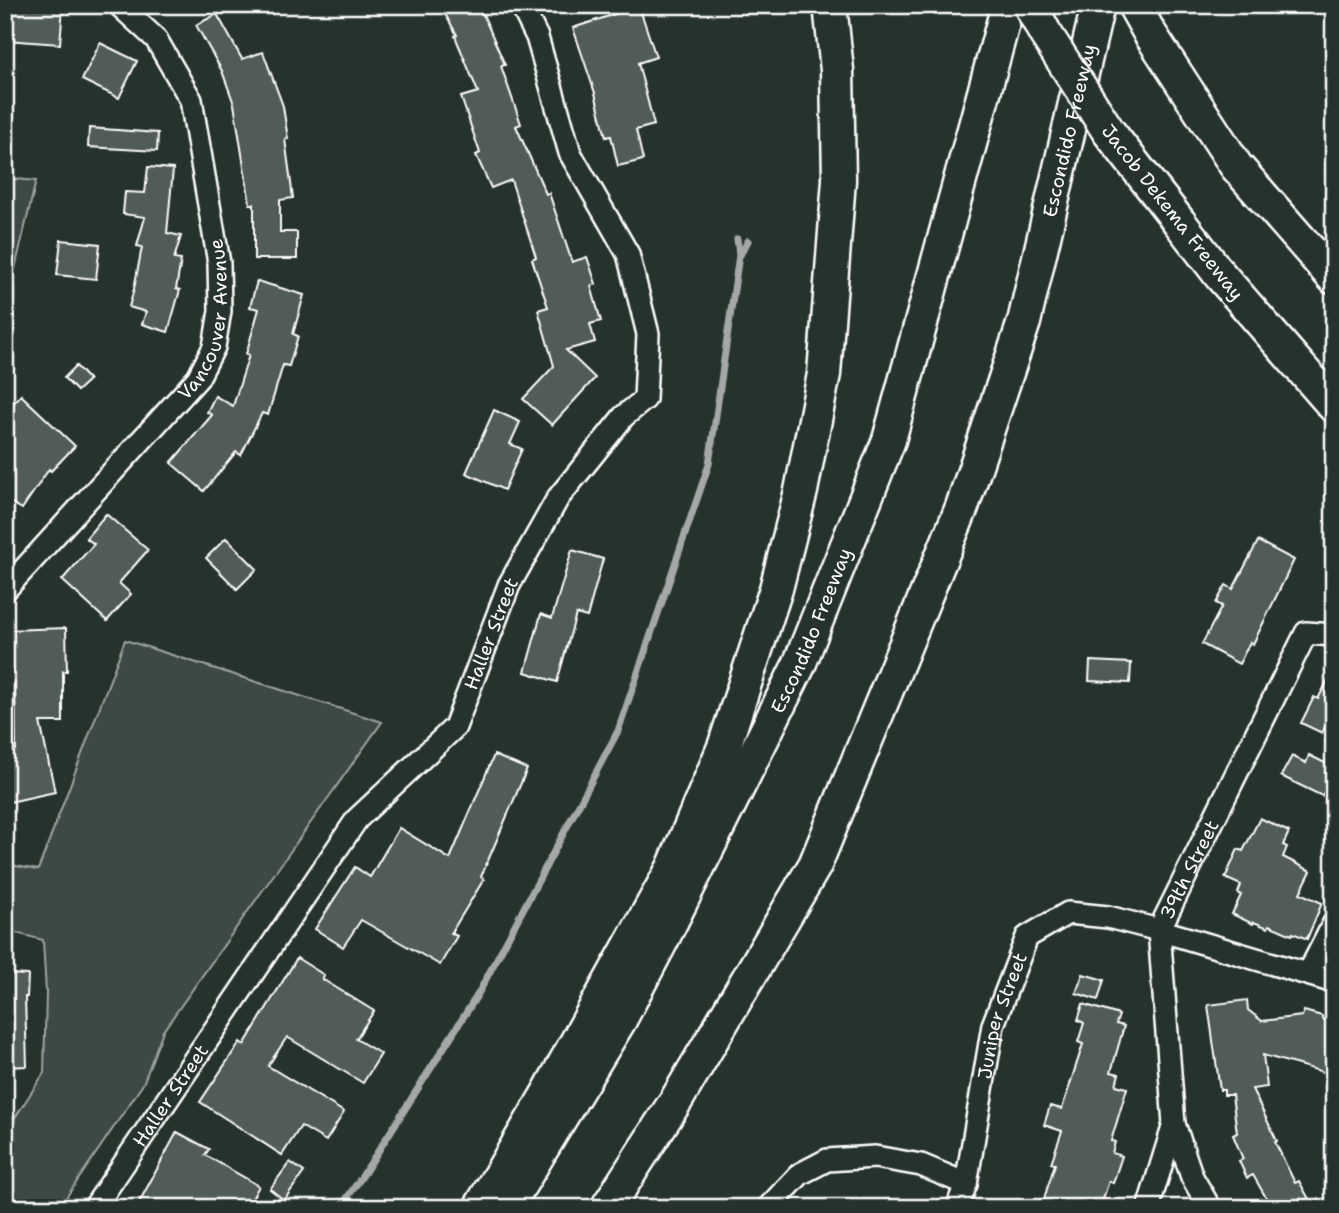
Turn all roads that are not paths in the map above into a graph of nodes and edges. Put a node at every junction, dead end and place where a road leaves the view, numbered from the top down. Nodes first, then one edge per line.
1 (119, 5) edge
2 (522, 5) edge
3 (830, 5) edge
4 (1008, 5) edge
5 (1030, 5) edge
6 (1098, 5) edge
7 (1134, 5) edge
8 (1334, 278) edge
9 (1334, 406) edge
10 (5, 590) edge
11 (1334, 635) edge
12 (1334, 923) edge
13 (1159, 930) junction
14 (1308, 974) junction
15 (1334, 982) edge
16 (1174, 1124) junction
17 (966, 1184) junction
18 (94, 1208) edge
19 (480, 1208) edge
20 (506, 1208) edge
21 (607, 1208) edge
22 (768, 1208) edge
23 (957, 1208) edge
24 (1148, 1208) edge
25 (1210, 1208) edge

1 - 10 street, Vancouver Avenue
2 - 18 street, Haller Street
3 - 19 highway
4 - 20 highway, Escondido Freeway
5 - 9 highway, Jacob Dekema Freeway, bridge
6 - 21 highway, Escondido Freeway
7 - 8 highway
11 - 13 street, 39th Street
12 - 14 street
13 - 14 street, Juniper Street
13 - 16 street, 39th Street
13 - 17 street, Juniper Street
14 - 15 street, Juniper Street
16 - 24 street, 39th Street
16 - 25 street
17 - 22 street
17 - 23 street, Juniper Street

